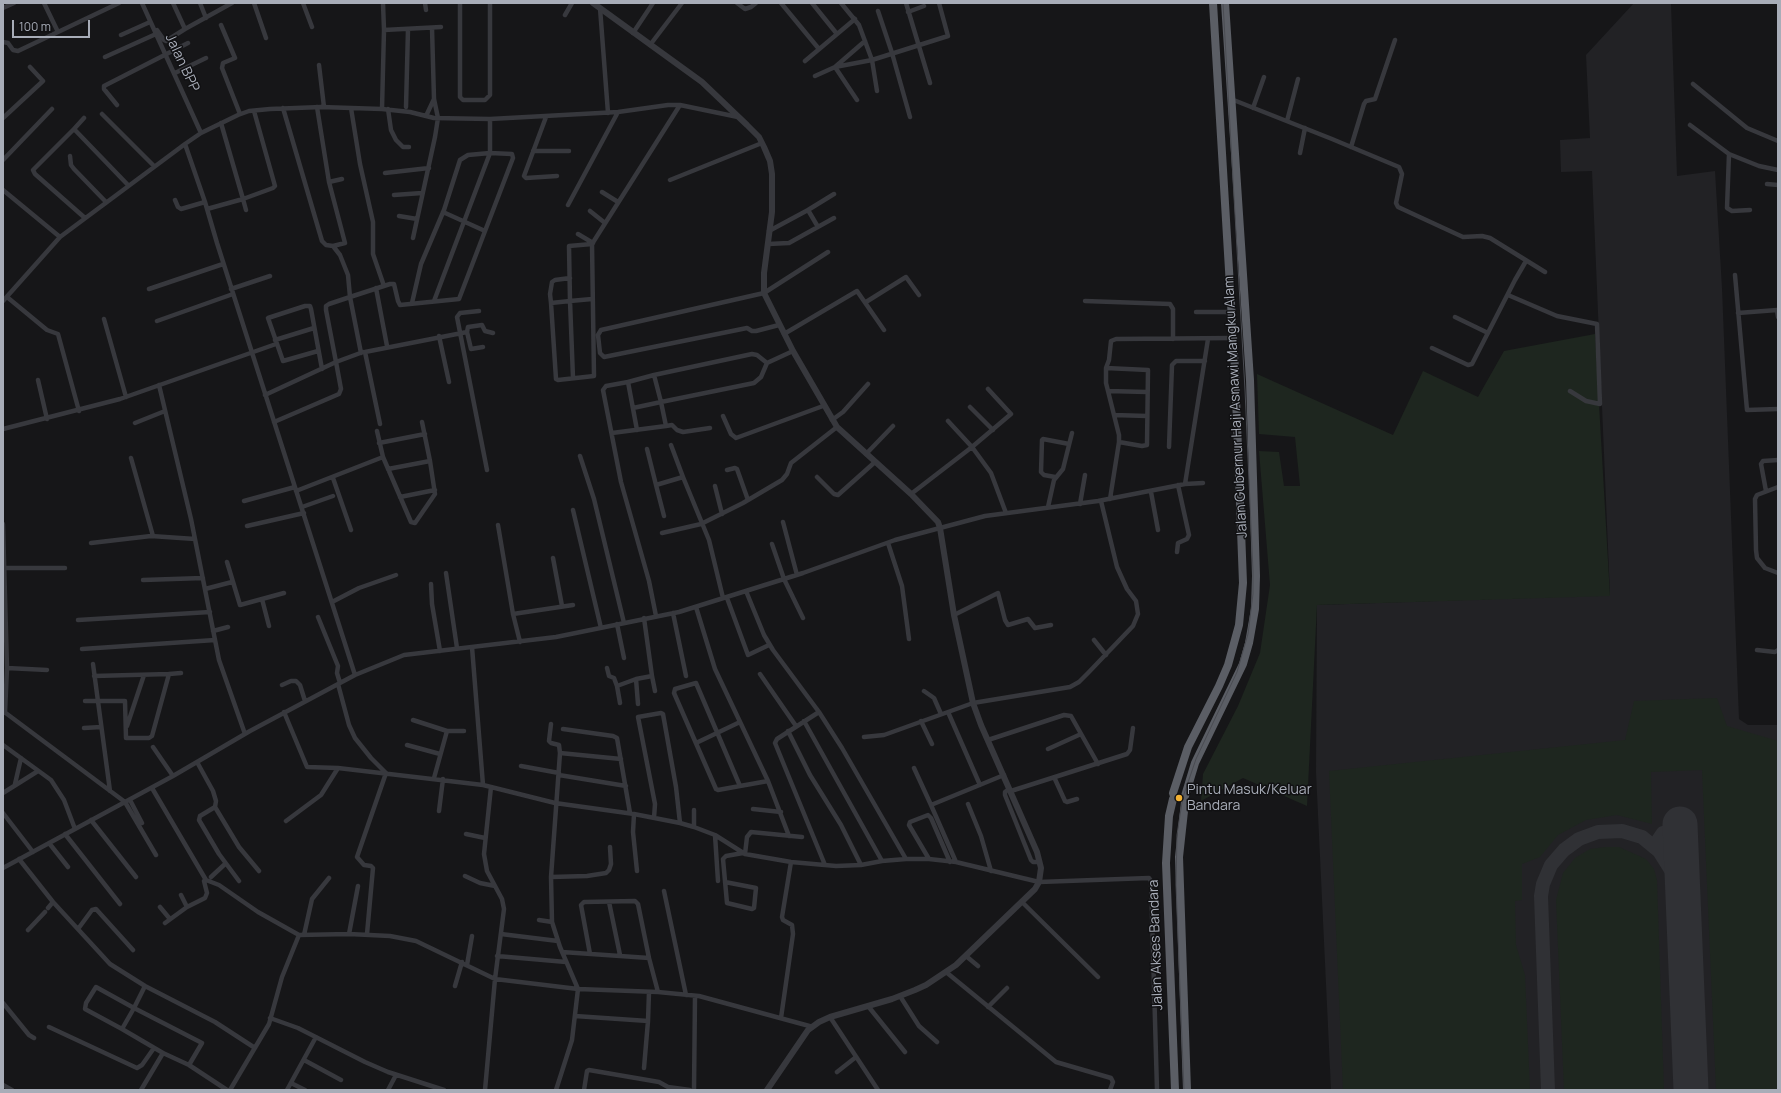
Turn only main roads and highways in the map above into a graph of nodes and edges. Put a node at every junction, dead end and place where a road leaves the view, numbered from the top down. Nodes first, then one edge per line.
1 (1213, 3) edge
2 (1225, 3) edge
3 (1237, 435) junction
4 (1252, 435) junction
5 (1173, 796) joint
6 (1185, 799) joint
7 (1175, 1090) edge
8 (1187, 1090) edge

1 - 3 highway, Jalan Gubernur Haji Asnawi Mangku Alam
2 - 4 highway, Jalan Gubernur Haji Asnawi Mangku Alam
3 - 4 highway
3 - 5 highway, Jalan Gubernur Haji Asnawi Mangku Alam
4 - 6 highway, Jalan Gubernur Haji Asnawi Mangku Alam
5 - 7 highway, Jalan Akses Bandara
6 - 8 highway, Jalan Akses Bandara

